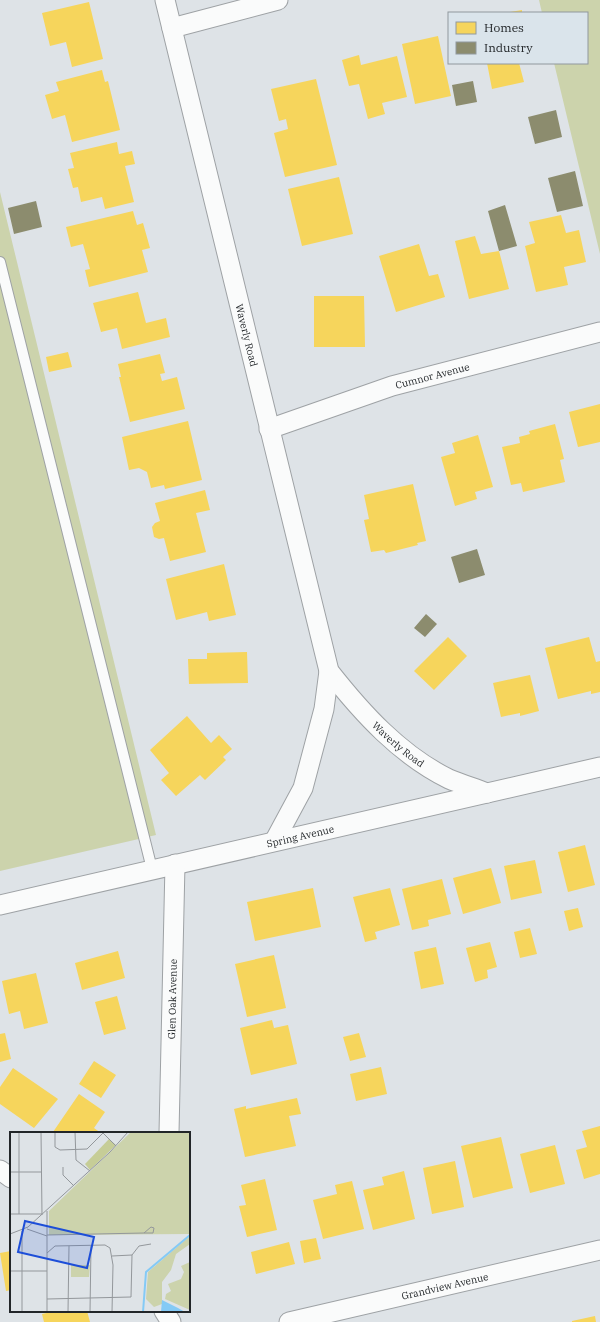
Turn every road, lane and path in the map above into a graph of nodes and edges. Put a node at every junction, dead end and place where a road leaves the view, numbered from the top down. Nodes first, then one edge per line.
1 (165, 0) edge
2 (278, 0) edge
3 (172, 28) junction
4 (0, 262) edge
5 (600, 332) edge
6 (269, 429) junction
7 (329, 671) junction
8 (600, 767) edge
9 (487, 793) junction
10 (275, 840) junction
11 (175, 864) junction
12 (152, 869) junction
13 (0, 905) edge
14 (168, 1132) edge
15 (0, 1170) edge
16 (10, 1177) edge
17 (600, 1250) edge
18 (165, 1312) edge
19 (171, 1322) edge
20 (289, 1322) edge

1 - 3 street, Waverly Road
2 - 3 street
3 - 6 street, Waverly Road
4 - 12 lane
5 - 6 street, Cumnor Avenue
6 - 7 street, Waverly Road
7 - 9 street, Waverly Road
7 - 10 street, Waverly Road
8 - 9 street, Spring Avenue
9 - 10 street, Spring Avenue
10 - 11 street, Spring Avenue
11 - 12 street, Spring Avenue
11 - 14 street, Glen Oak Avenue
12 - 13 street, Spring Avenue
15 - 16 street
17 - 20 street, Grandview Avenue
18 - 19 street

